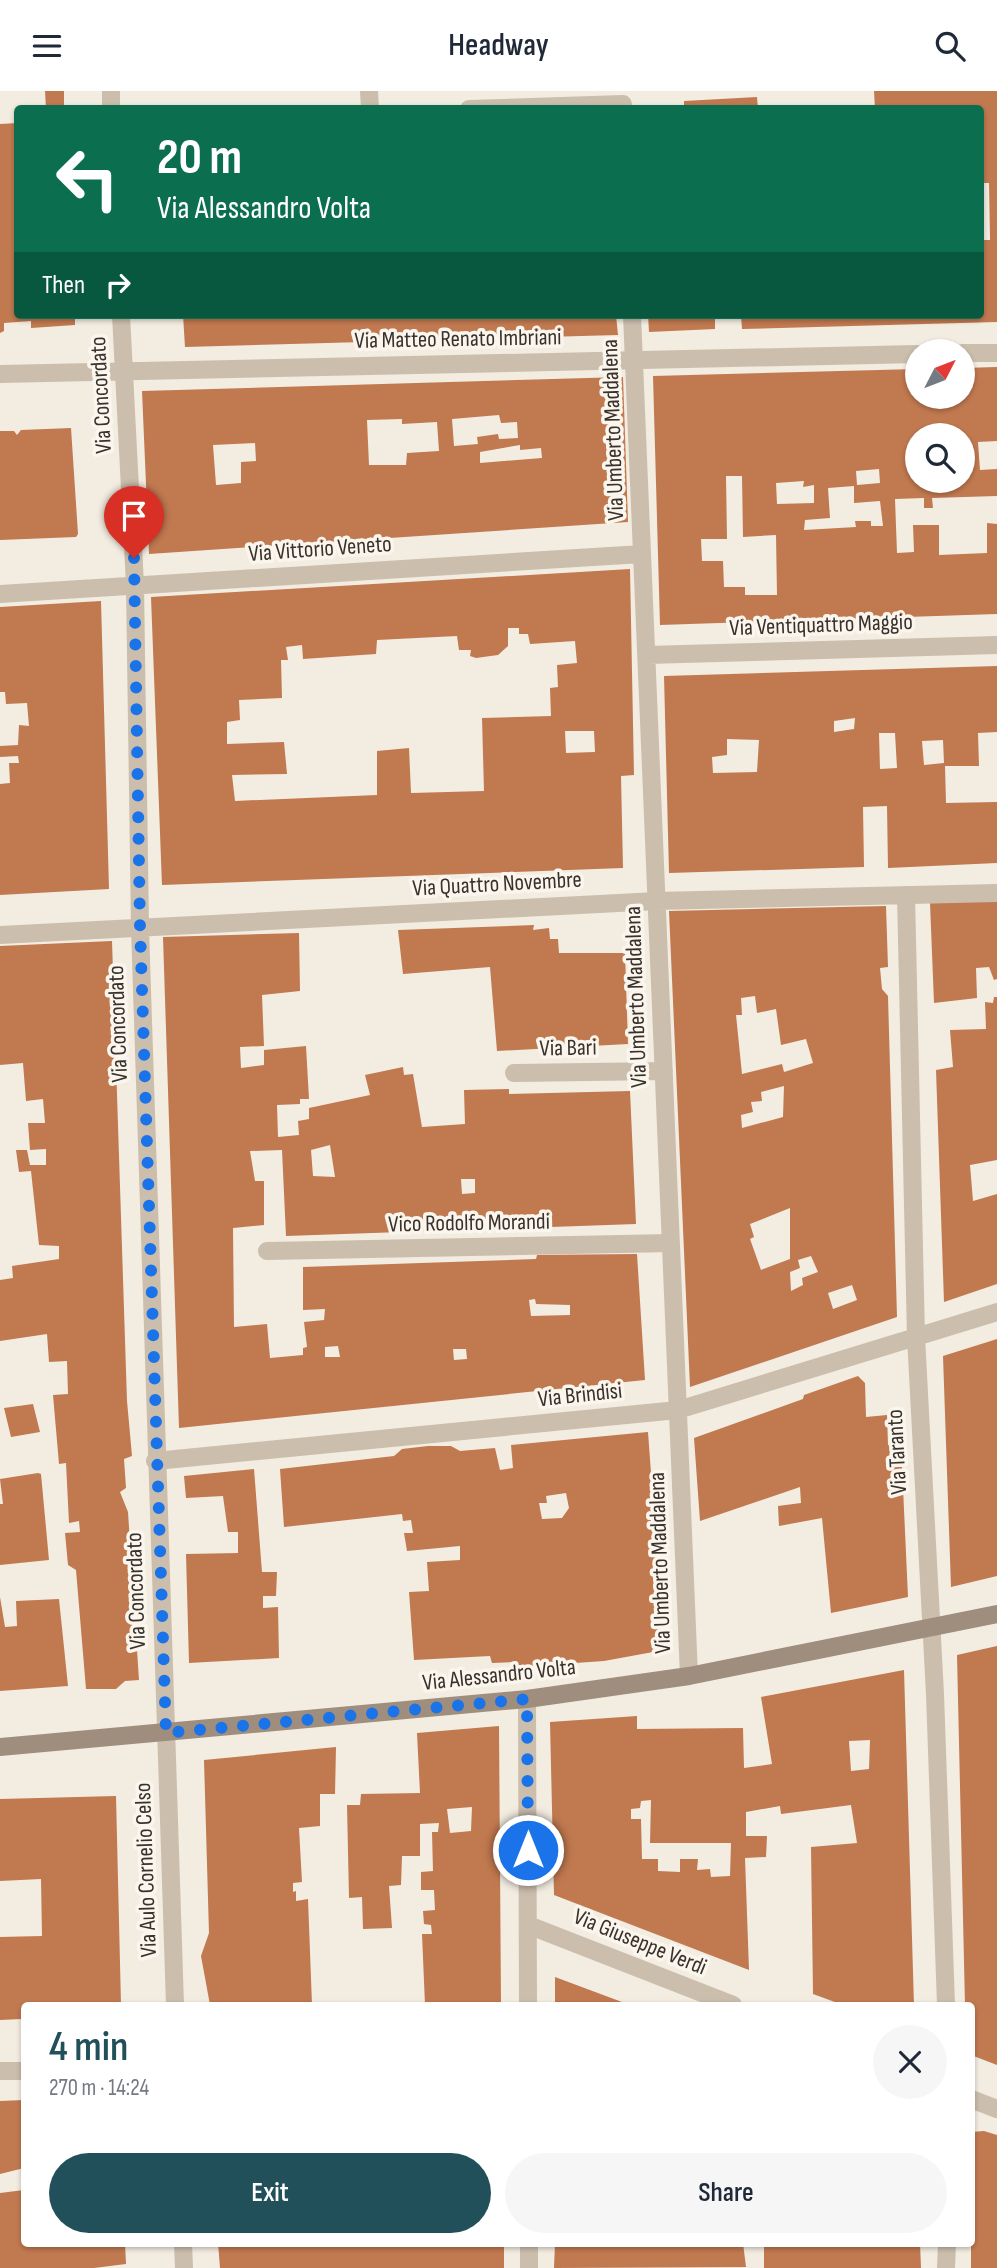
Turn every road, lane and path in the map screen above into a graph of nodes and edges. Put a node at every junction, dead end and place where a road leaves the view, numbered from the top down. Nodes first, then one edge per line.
1 (623, 101) edge
2 (546, 105) edge
3 (121, 319) edge
4 (632, 319) edge
5 (975, 353) edge
6 (997, 353) edge
7 (905, 354) edge
8 (634, 360) junction
9 (124, 370) junction
10 (0, 375) edge
11 (642, 554) junction
12 (135, 585) junction
13 (0, 594) edge
14 (997, 645) edge
15 (647, 655) junction
16 (997, 893) edge
17 (906, 895) junction
18 (657, 901) junction
19 (140, 927) junction
20 (0, 935) edge
21 (664, 1071) junction
22 (514, 1073) dead end
23 (671, 1243) junction
24 (267, 1251) dead end
25 (997, 1313) edge
26 (916, 1337) junction
27 (678, 1410) junction
28 (155, 1461) junction
29 (997, 1613) edge
30 (931, 1629) junction
31 (690, 1676) junction
32 (527, 1699) junction
33 (166, 1733) junction
34 (0, 1747) edge
35 (528, 1925) junction
36 (175, 2002) edge
37 (528, 2002) edge
38 (725, 2002) edge
39 (946, 2002) edge
40 (0, 2071) edge
41 (21, 2071) edge
42 (975, 2101) edge
43 (997, 2109) edge
44 (183, 2247) edge
45 (529, 2247) edge
46 (947, 2247) edge
47 (184, 2268) edge
48 (529, 2268) edge
49 (946, 2268) edge

1 - 2 street
3 - 9 street, Via Concordato
4 - 8 street, Via Umberto Maddalena
5 - 6 street
7 - 8 street, Via Matteo Renato Imbriani
8 - 9 street, Via Matteo Renato Imbriani
8 - 11 street, Via Umberto Maddalena
9 - 10 street, Via Matteo Renato Imbriani
9 - 12 street, Via Concordato
11 - 12 street, Via Vittorio Veneto
11 - 15 street, Via Umberto Maddalena
12 - 13 street, Via Vittorio Veneto
12 - 19 street, Via Concordato
14 - 15 street, Via Ventiquattro Maggio
15 - 18 street, Via Umberto Maddalena
16 - 17 street, Via Quattro Novembre
17 - 18 street, Via Quattro Novembre
17 - 26 street, Via Taranto
18 - 19 street, Via Quattro Novembre
18 - 21 street, Via Umberto Maddalena
19 - 20 street, Via Quattro Novembre
19 - 28 street, Via Concordato
21 - 22 street, Via Bari
21 - 23 street, Via Umberto Maddalena
23 - 24 street, Vico Rodolfo Morandi
23 - 27 street, Via Umberto Maddalena
25 - 26 street, Via Brindisi
26 - 27 street, Via Brindisi
26 - 30 street, Via Taranto
27 - 28 street, Via Brindisi
27 - 31 street, Via Umberto Maddalena
28 - 33 street, Via Concordato
29 - 30 street, Via Alessandro Volta
30 - 31 street, Via Alessandro Volta
30 - 39 street, Via Taranto
31 - 32 street, Via Alessandro Volta
32 - 33 street, Via Alessandro Volta
32 - 35 street
33 - 34 street, Via Alessandro Volta
33 - 36 street, Via Aulo Cornelio Celso
35 - 37 street
35 - 38 street, Via Giuseppe Verdi
40 - 41 street
42 - 43 street
44 - 47 street
45 - 48 street
46 - 49 street

